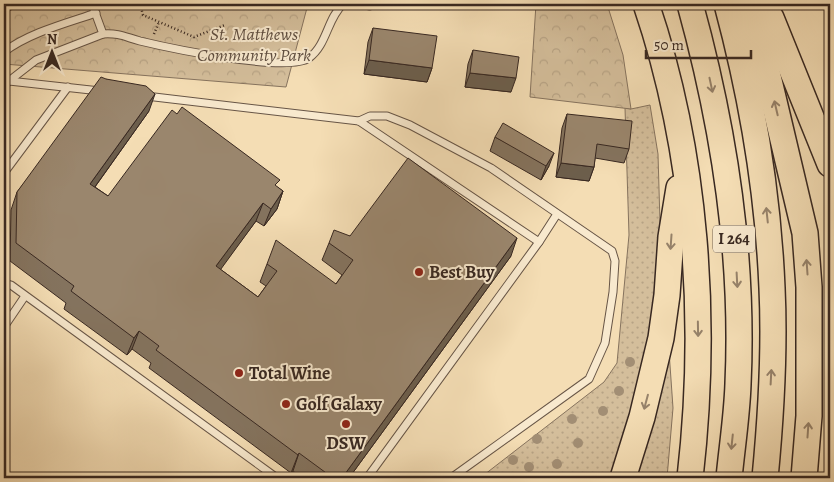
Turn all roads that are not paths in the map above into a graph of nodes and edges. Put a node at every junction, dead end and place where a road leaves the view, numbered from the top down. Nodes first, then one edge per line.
1 (14, 4) edge
2 (92, 4) edge
3 (342, 4) edge
4 (361, 4) edge
5 (646, 4) edge
6 (690, 4) edge
7 (727, 4) edge
8 (751, 4) edge
9 (761, 4) edge
10 (370, 6) dead end
11 (4, 9) edge
12 (96, 13) junction
13 (103, 34) junction
14 (4, 52) edge
15 (6, 84) edge
16 (68, 87) junction
17 (107, 92) edge
18 (136, 95) edge
19 (359, 121) junction
20 (683, 159) junction
21 (830, 164) edge
22 (4, 173) edge
23 (557, 214) junction
24 (539, 242) junction
25 (4, 284) edge
26 (25, 296) junction
27 (4, 327) edge
28 (277, 478) edge
29 (368, 478) edge
30 (451, 478) edge
31 (623, 478) edge
32 (690, 478) edge
33 (728, 478) edge
34 (765, 478) edge
35 (804, 478) edge

1 - 11 lane
2 - 12 lane
3 - 13 lane
4 - 10 lane
5 - 20 highway
6 -> 33 highway, I 264
34 -> 7 highway, I 264
35 -> 8 highway
9 - 21 highway
12 - 13 lane
12 - 14 lane
13 - 15 lane
15 - 16 lane
16 - 17 lane
16 - 22 lane
18 - 19 lane
19 - 23 lane
19 - 24 lane
20 -> 31 highway
20 -> 32 highway
23 - 24 lane
23 - 30 lane
24 - 29 lane
25 - 26 lane
26 - 27 lane
26 - 28 lane

